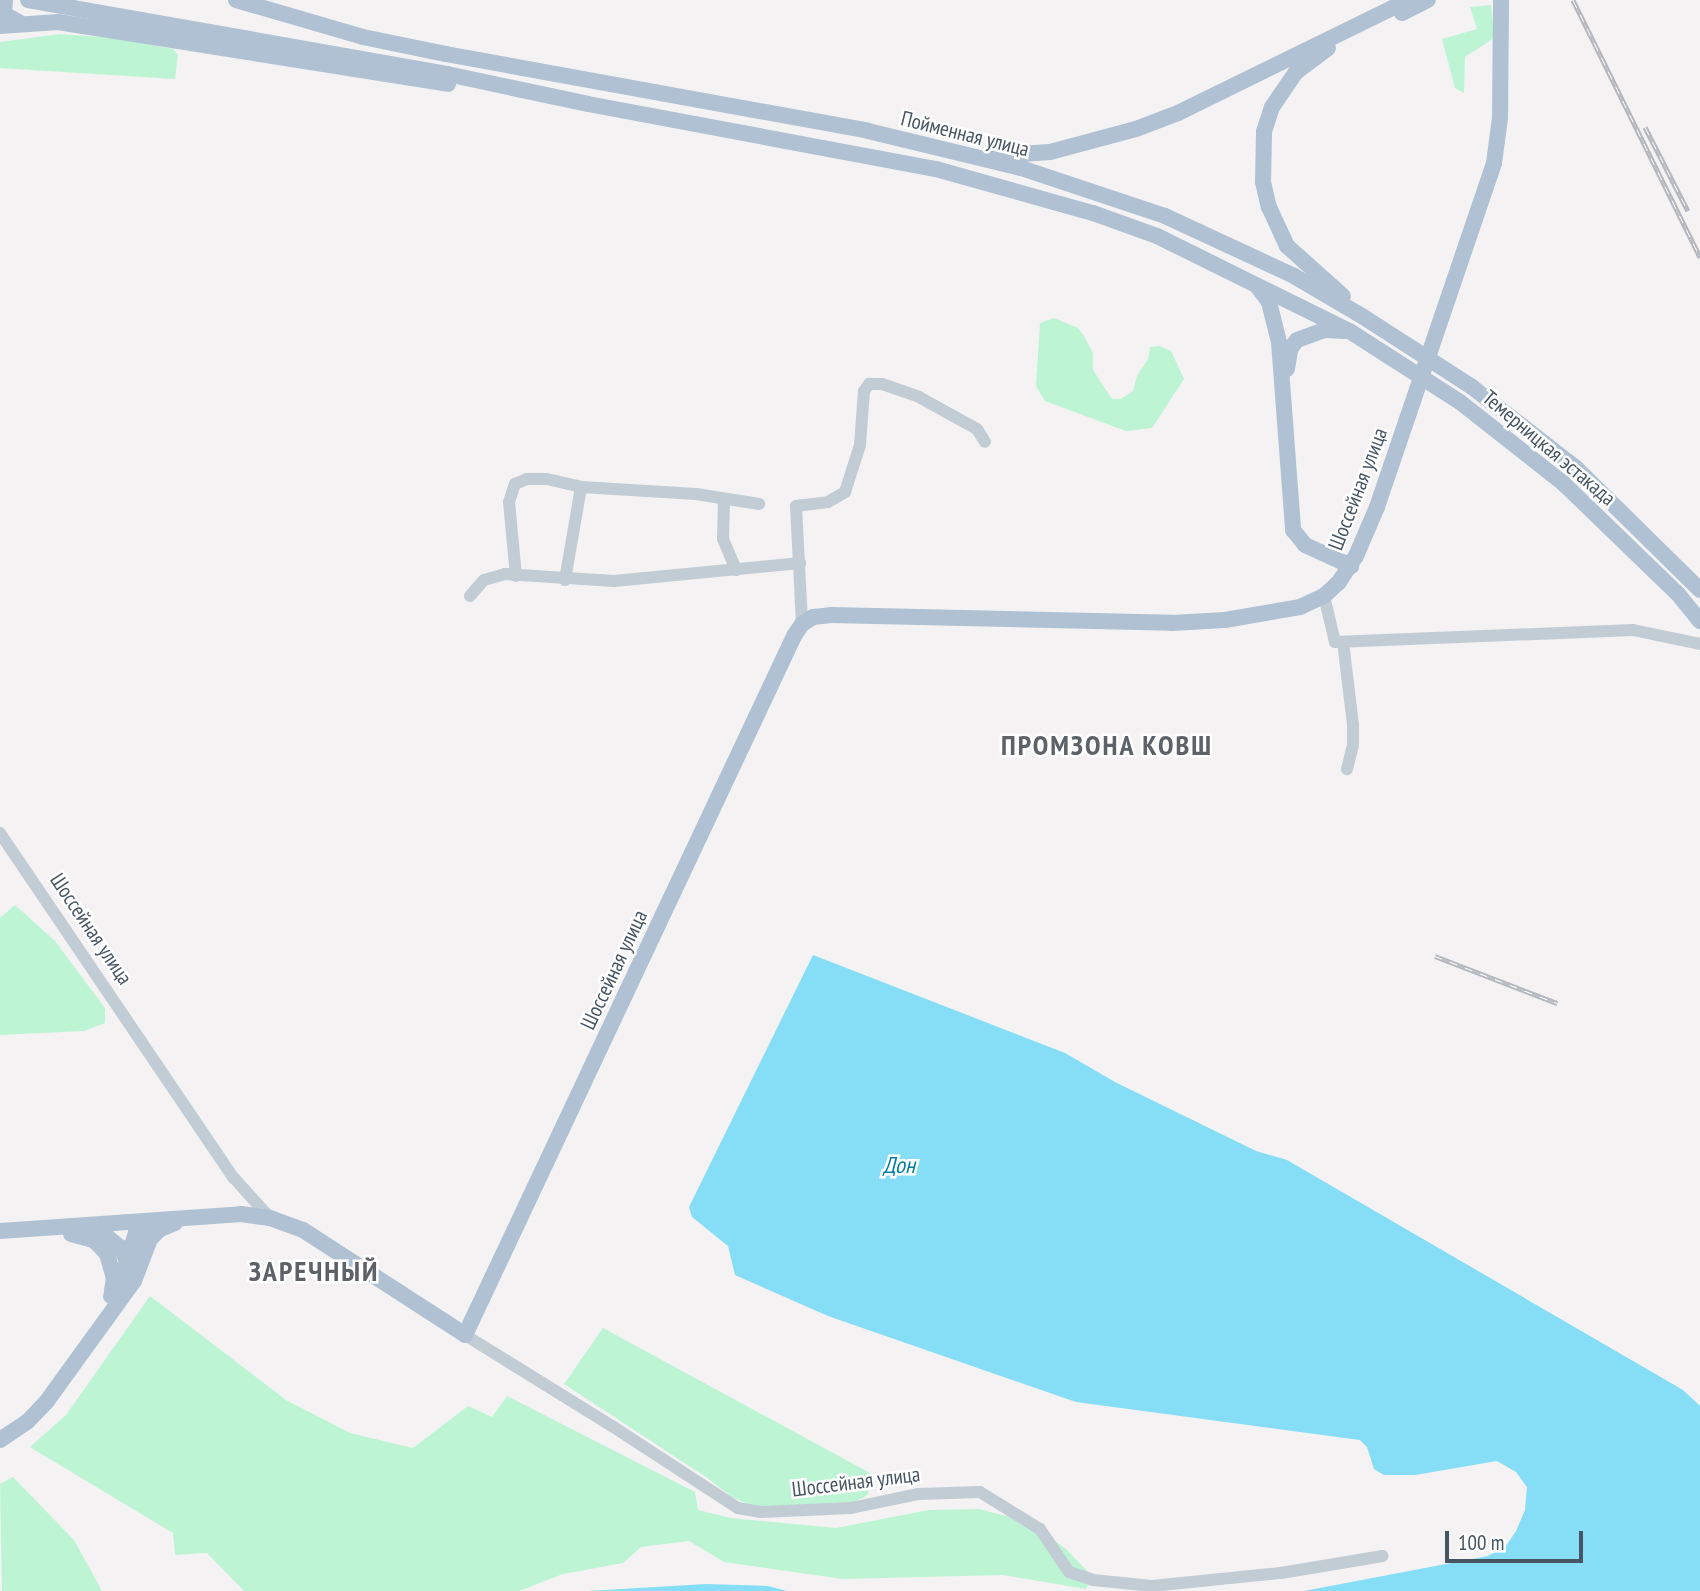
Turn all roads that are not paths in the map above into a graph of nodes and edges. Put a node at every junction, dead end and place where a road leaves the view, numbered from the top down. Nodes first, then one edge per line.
1 (2, 0) edge
2 (28, 0) edge
3 (236, 0) edge
4 (1409, 0) edge
5 (1428, 0) edge
6 (1501, 0) edge
7 (249, 3) edge
8 (20, 23) junction
9 (0, 26) edge
10 (104, 30) junction
11 (0, 37) edge
12 (541, 94) junction
13 (928, 147) junction
14 (1254, 283) junction
15 (1360, 315) junction
16 (1351, 332) junction
17 (985, 442) dead end
18 (581, 487) junction
19 (724, 499) junction
20 (759, 504) dead end
21 (1353, 561) junction
22 (800, 563) junction
23 (736, 570) junction
24 (516, 576) junction
25 (565, 580) junction
26 (1700, 590) edge
27 (470, 596) dead end
28 (1324, 596) junction
29 (1700, 621) edge
30 (802, 624) junction
31 (1339, 642) junction
32 (1700, 645) edge
33 (1347, 769) dead end
34 (0, 833) edge
35 (271, 1218) junction
36 (184, 1219) junction
37 (144, 1223) junction
38 (95, 1227) junction
39 (0, 1231) edge
40 (71, 1234) junction
41 (0, 1240) edge
42 (129, 1261) junction
43 (128, 1290) junction
44 (111, 1296) junction
45 (465, 1335) junction
46 (0, 1427) edge
47 (0, 1440) edge
48 (1383, 1556) dead end

1 - 8 main road
2 - 12 main road
3 - 7 main road, Пойменная улица
4 - 13 main road
5 - 15 main road
6 - 21 main road, Шоссейная улица
7 - 13 main road, Пойменная улица
8 - 9 main road
8 - 10 main road
10 - 11 main road
10 - 12 main road
12 - 14 main road, Пойменная улица
13 - 15 main road, Пойменная улица
14 - 16 main road, Пойменная улица
14 - 21 main road
15 - 26 main road, Темерницкая эстакада, bridge
16 - 21 main road
16 - 29 main road, Темерницкая эстакада, bridge
17 - 22 street, Шоссейная улица
18 - 19 street
18 - 24 street
18 - 25 street
19 - 20 street
19 - 23 street
21 - 28 main road, Шоссейная улица
22 - 23 street
22 - 30 street, Шоссейная улица
23 - 25 street
24 - 25 street
24 - 27 street
28 - 30 main road, Шоссейная улица
28 - 31 street
30 - 45 main road, Шоссейная улица
31 - 32 street
31 - 33 street
34 - 35 street, Шоссейная улица
35 - 36 main road, Шоссейная улица
35 - 45 main road, Шоссейная улица
36 - 37 main road, Шоссейная улица
36 - 43 main road
37 - 38 main road, Шоссейная улица
37 - 42 main road
38 - 39 main road
38 - 40 main road
38 - 42 main road
40 - 41 main road
40 - 44 main road
42 - 43 main road
42 - 44 main road
43 - 47 main road
44 - 46 main road
45 - 48 street, Шоссейная улица

